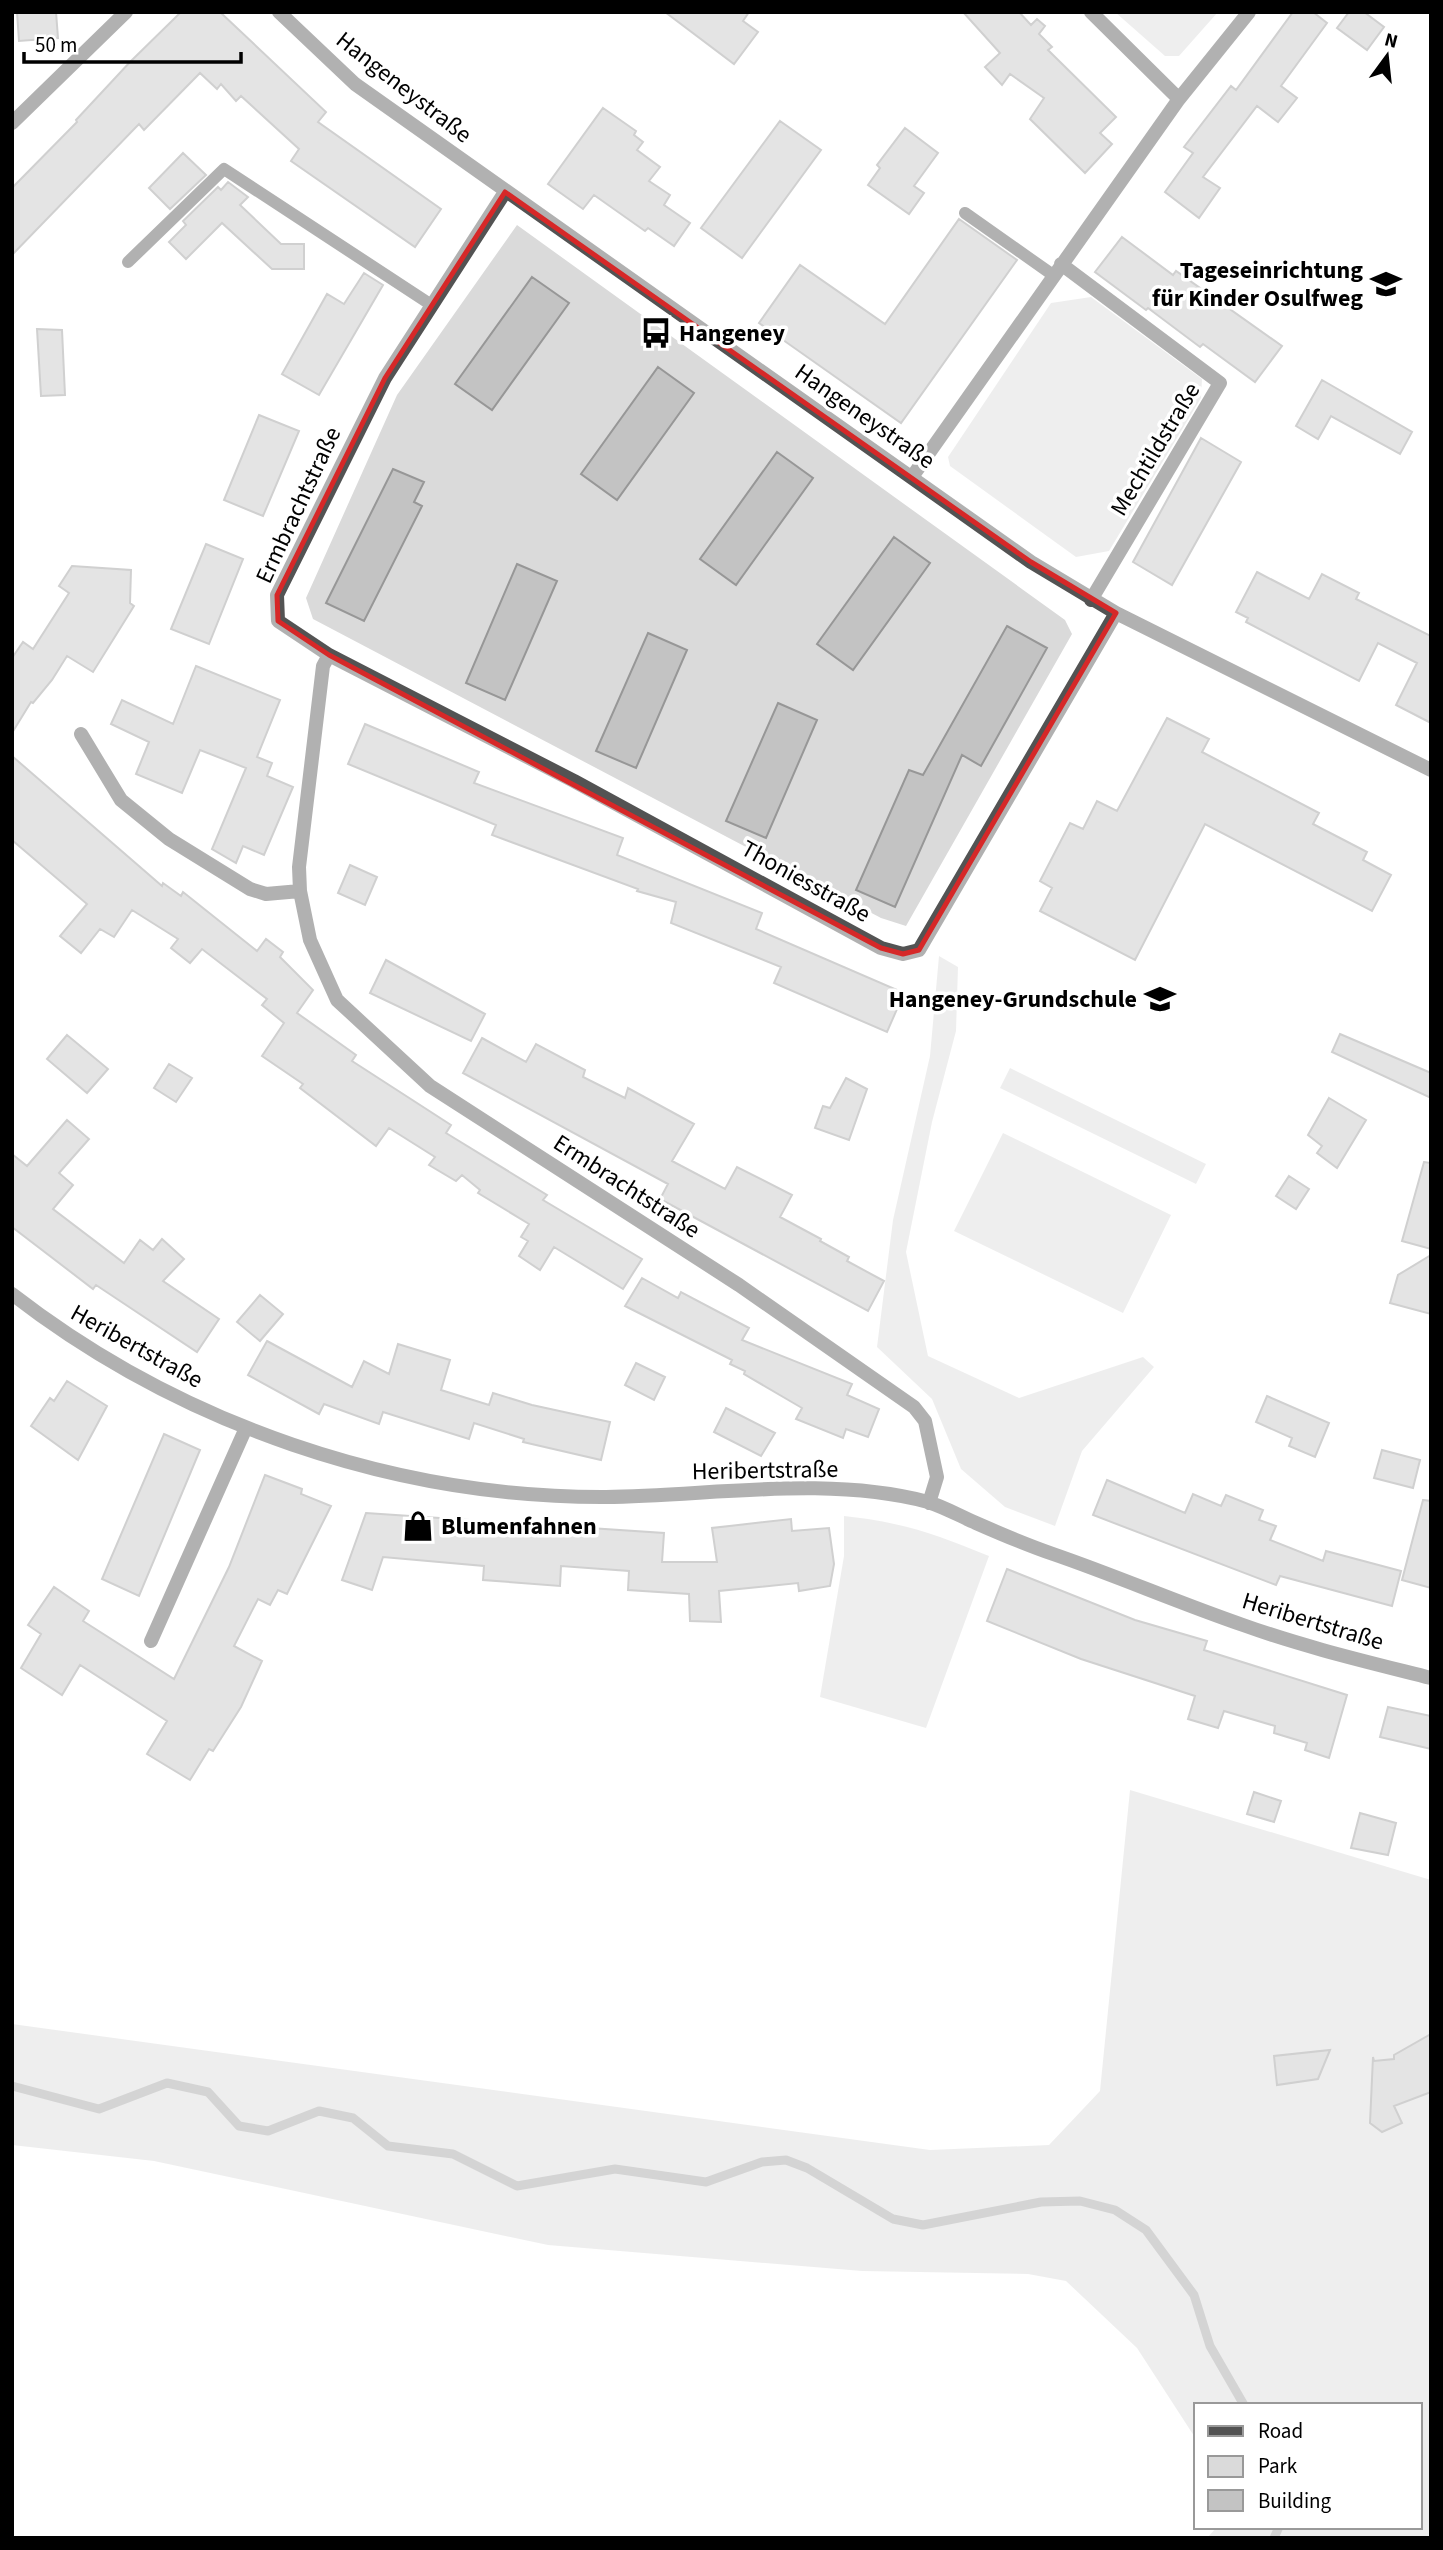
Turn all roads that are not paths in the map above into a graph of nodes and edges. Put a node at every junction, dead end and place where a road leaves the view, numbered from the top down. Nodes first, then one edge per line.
1 (126, 12) edge
2 (279, 12) edge
3 (1091, 12) edge
4 (1249, 12) edge
5 (1179, 99) junction
6 (12, 123) edge
7 (505, 192) junction
8 (965, 213) dead end
9 (128, 262) dead end
10 (1057, 270) junction
11 (430, 304) junction
12 (912, 477) junction
13 (1091, 600) junction
14 (1116, 613) junction
15 (329, 655) junction
16 (80, 734) dead end
17 (1431, 770) edge
18 (300, 891) junction
19 (12, 1294) edge
20 (245, 1430) junction
21 (929, 1503) junction
22 (151, 1641) dead end
23 (1431, 1678) edge

1 - 6 street
2 - 7 street, Hangeneystraße
3 - 5 street
4 - 5 street
5 - 10 street
7 - 11 street, Ermbrachtstraße
7 - 12 street, Hangeneystraße
8 - 10 lane
9 - 11 lane
10 - 12 street
10 - 13 street, Mechtildstraße
11 - 15 street, Ermbrachtstraße
12 - 13 street, Hangeneystraße
13 - 14 street, Hangeneystraße
14 - 15 street, Thoniesstraße
14 - 17 street, Hangeneystraße
15 - 18 street, Ermbrachtstraße
16 - 18 street
18 - 21 street, Ermbrachtstraße
19 - 20 street, Heribertstraße
20 - 21 street, Heribertstraße
20 - 22 street
21 - 23 street, Heribertstraße

